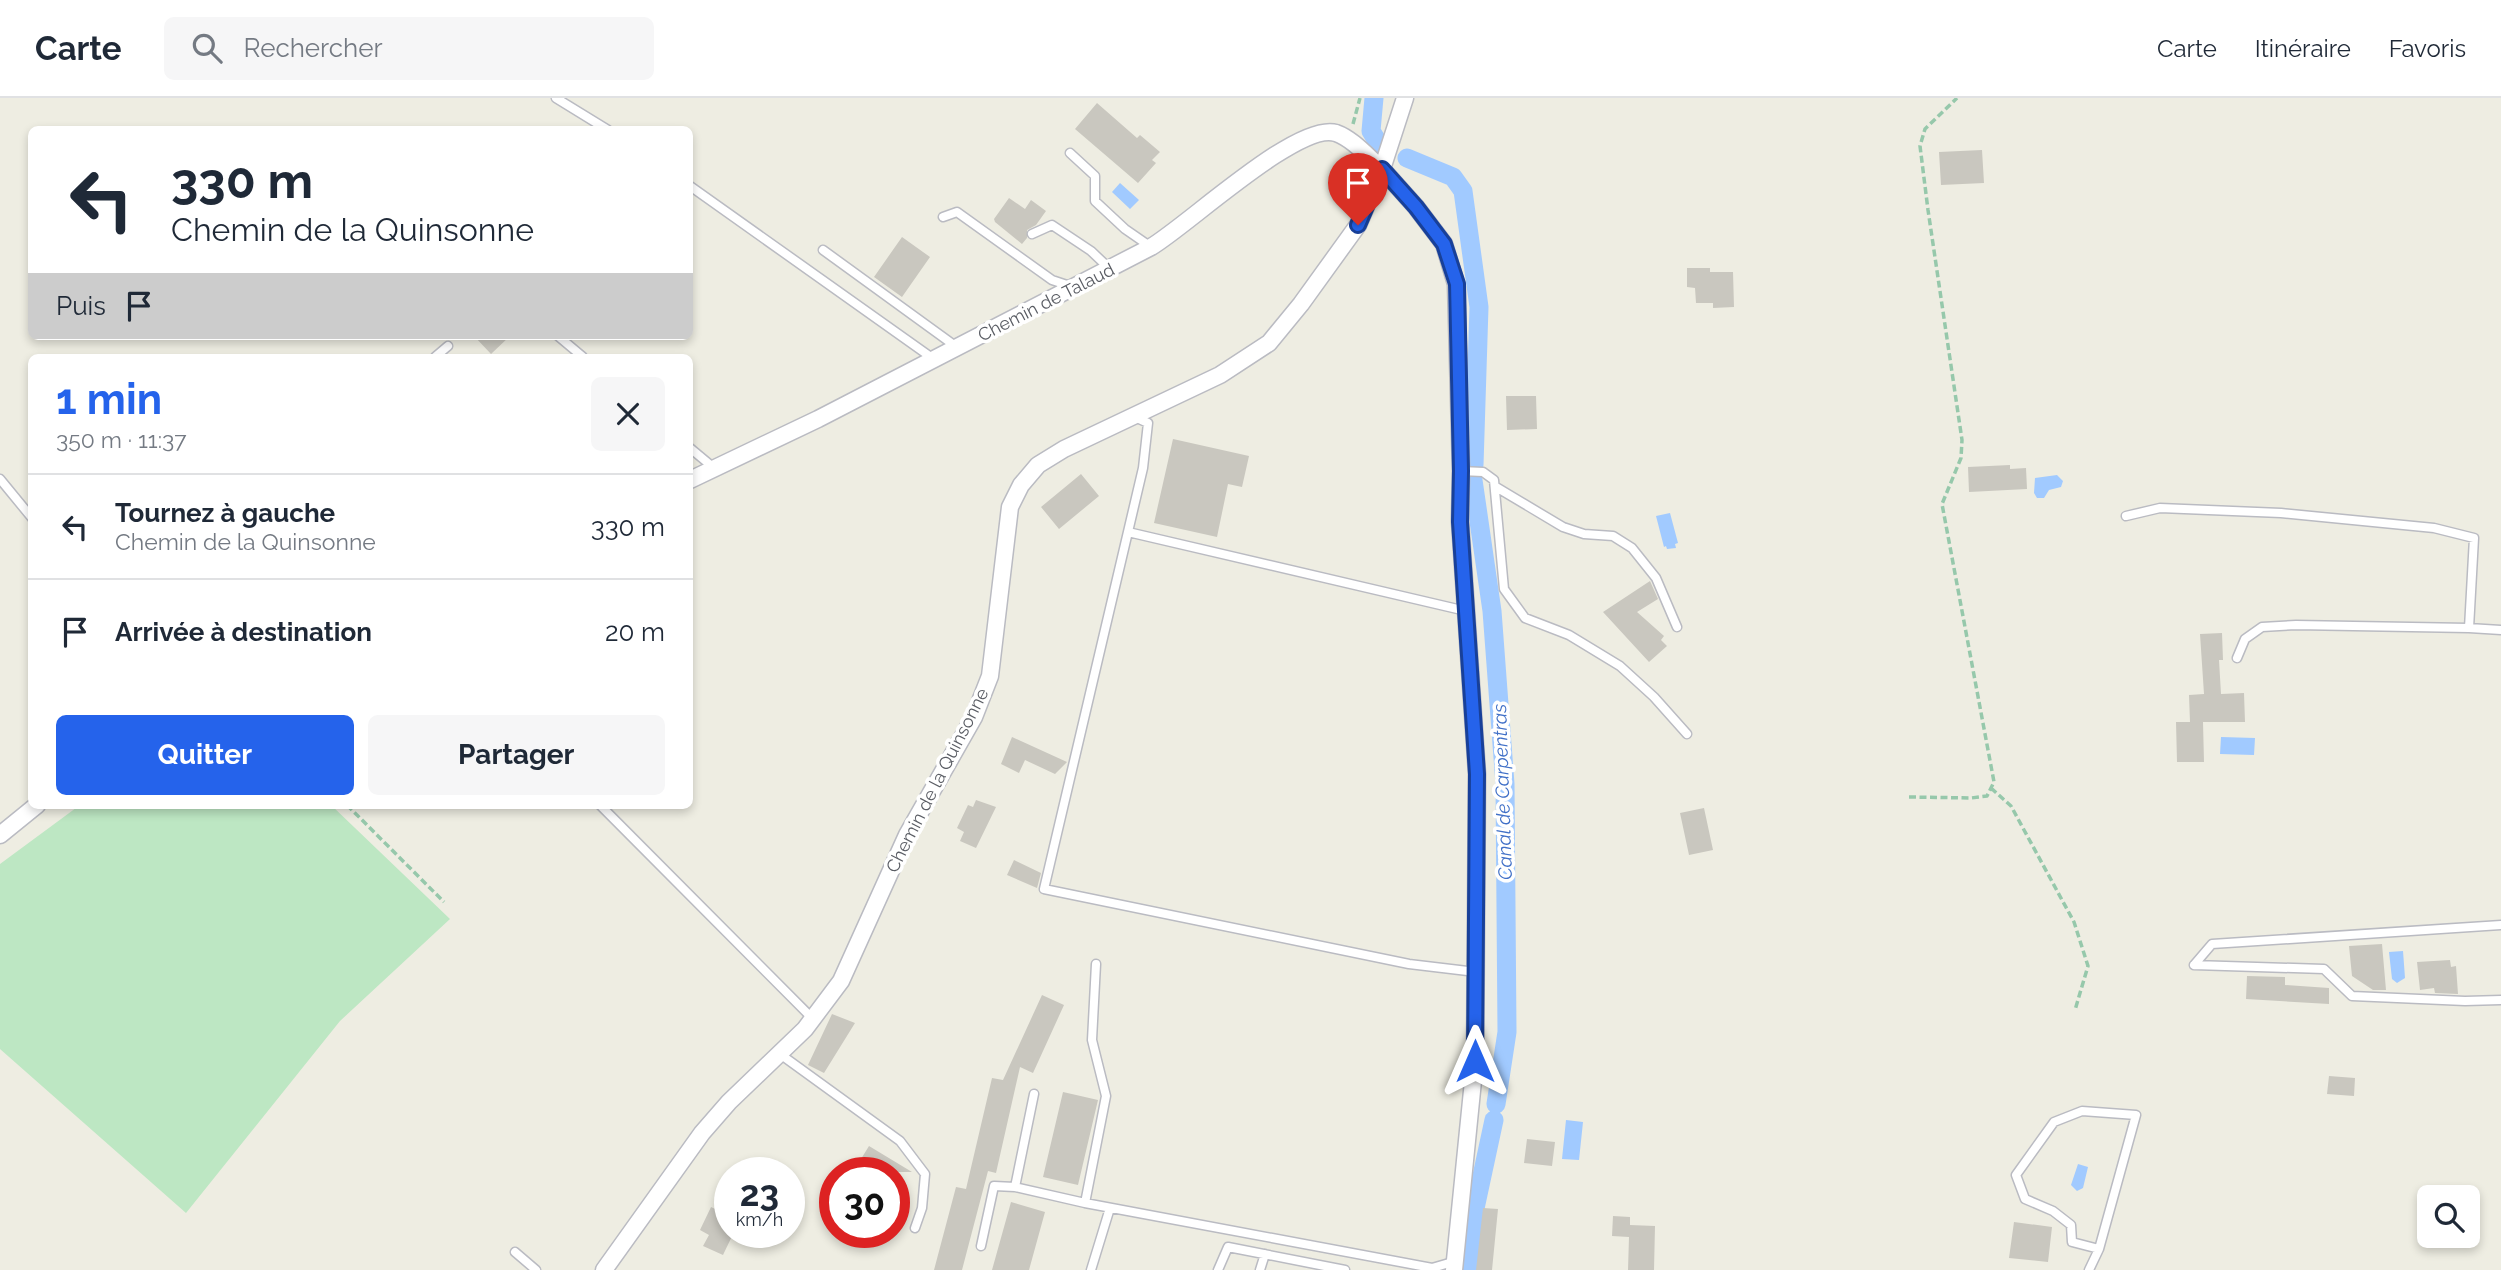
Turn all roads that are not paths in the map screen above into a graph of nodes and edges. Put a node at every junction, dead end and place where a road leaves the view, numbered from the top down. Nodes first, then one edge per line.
1 (556, 98) edge
2 (1405, 98) edge
3 (602, 126) edge
4 (1070, 153) dead end
5 (1382, 169) junction
6 (693, 188) edge
7 (943, 217) dead end
8 (1032, 234) dead end
9 (1151, 247) junction
10 (823, 250) dead end
11 (1110, 269) junction
12 (1076, 288) junction
13 (563, 340) edge
14 (447, 346) dead end
15 (958, 348) junction
16 (438, 354) edge
17 (579, 354) edge
18 (934, 359) junction
19 (1134, 416) junction
20 (693, 451) edge
21 (714, 469) junction
22 (1461, 471) junction
23 (0, 479) edge
24 (693, 479) edge
25 (1496, 487) junction
26 (28, 513) edge
27 (2126, 516) dead end
28 (1128, 532) junction
29 (1466, 611) junction
30 (1678, 626) dead end
31 (2469, 628) junction
32 (2501, 630) edge
33 (2237, 658) dead end
34 (1687, 734) dead end
35 (32, 809) edge
36 (604, 809) edge
37 (0, 835) edge
38 (2501, 925) edge
39 (1096, 964) dead end
40 (1476, 972) junction
41 (2501, 1000) edge
42 (813, 1019) junction
43 (779, 1053) junction
44 (1034, 1094) dead end
45 (1015, 1187) junction
46 (1085, 1203) junction
47 (1110, 1208) junction
48 (915, 1228) dead end
49 (981, 1246) dead end
50 (2099, 1249) junction
51 (514, 1252) dead end
52 (1265, 1254) junction
53 (1455, 1266) edge
54 (536, 1270) edge
55 (604, 1270) edge
56 (1091, 1270) edge
57 (1218, 1270) edge
58 (1260, 1270) edge
59 (1345, 1270) edge
60 (2089, 1270) edge

1 - 3 lane
2 - 5 street, Chemin de la Quinsonne
4 - 9 lane
5 - 9 street, Chemin de Talaud
5 - 19 street, Chemin de la Quinsonne
5 - 22 street
6 - 18 lane
7 - 12 lane
8 - 11 lane
9 - 11 street, Chemin de Talaud
10 - 15 lane
11 - 12 street, Chemin de Talaud
12 - 15 street, Chemin de Talaud
13 - 17 lane
14 - 16 lane
15 - 18 street, Chemin de Talaud
18 - 21 street, Chemin de Talaud
19 - 28 lane
19 - 42 street, Chemin de la Quinsonne
20 - 21 lane
21 - 24 street, Chemin de Talaud
22 - 25 lane
22 - 29 street
23 - 26 lane
25 - 30 lane
25 - 34 lane
27 - 31 lane
28 - 29 lane
28 - 40 lane
29 - 40 street
31 - 32 lane
31 - 33 lane
35 - 37 street
36 - 42 lane
38 - 41 lane
39 - 46 lane
40 - 53 street
42 - 43 street, Chemin de la Quinsonne
43 - 48 lane
43 - 55 street, Chemin de la Quinsonne
44 - 45 lane
45 - 46 lane
45 - 49 lane
46 - 47 lane
47 - 53 lane
47 - 56 lane
50 - 50 lane
50 - 60 lane
51 - 54 lane
52 - 57 lane
52 - 58 lane
52 - 59 lane

